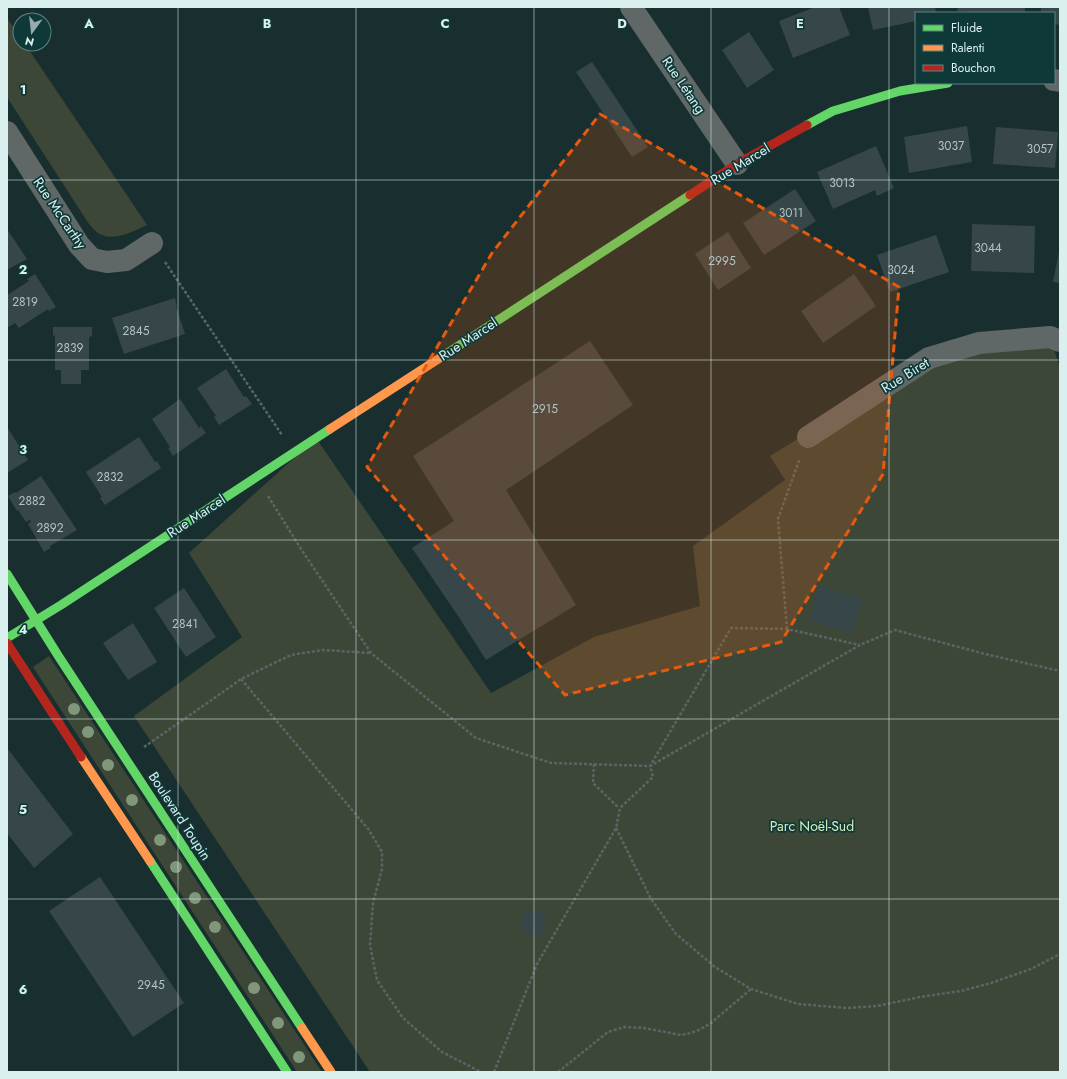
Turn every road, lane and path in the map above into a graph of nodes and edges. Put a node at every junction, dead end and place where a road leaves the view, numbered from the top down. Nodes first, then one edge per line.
1 (631, 7) edge
2 (941, 84) edge
3 (7, 132) edge
4 (737, 164) junction
5 (152, 243) joint
6 (1060, 340) edge
7 (808, 437) joint
8 (294, 452) junction
9 (257, 476) junction
10 (7, 574) edge
11 (36, 620) junction
12 (787, 628) junction
13 (7, 638) edge
14 (7, 642) edge
15 (860, 645) junction
16 (371, 653) junction
17 (1060, 671) edge
18 (241, 679) junction
19 (141, 749) dead end
20 (594, 764) junction
21 (650, 766) junction
22 (620, 808) junction
23 (616, 828) junction
24 (1060, 954) edge
25 (751, 989) junction
26 (287, 1072) edge
27 (331, 1072) edge
28 (482, 1072) edge
29 (494, 1072) edge
30 (558, 1072) edge

1 - 4 street, Rue Létang
2 - 4 street, Rue Marcel
3 - 5 street, Rue McCarthy
4 - 8 street, Rue Marcel
5 - 8 path
6 - 7 street, Rue Biret
7 - 12 path
8 - 9 street, Rue Marcel
9 - 11 street, Rue Marcel
9 - 16 path
10 - 11 street, Boulevard Toupin
11 - 13 street, Rue Marcel
11 - 27 street, Boulevard Toupin
12 - 15 path
12 - 21 path
14 - 26 street
15 - 17 path
15 - 21 path
16 - 18 path
16 - 20 path
18 - 19 path
18 - 28 path
20 - 21 path
20 - 22 path
21 - 22 path
22 - 23 path
23 - 25 path
23 - 29 path
24 - 25 path
25 - 30 path

